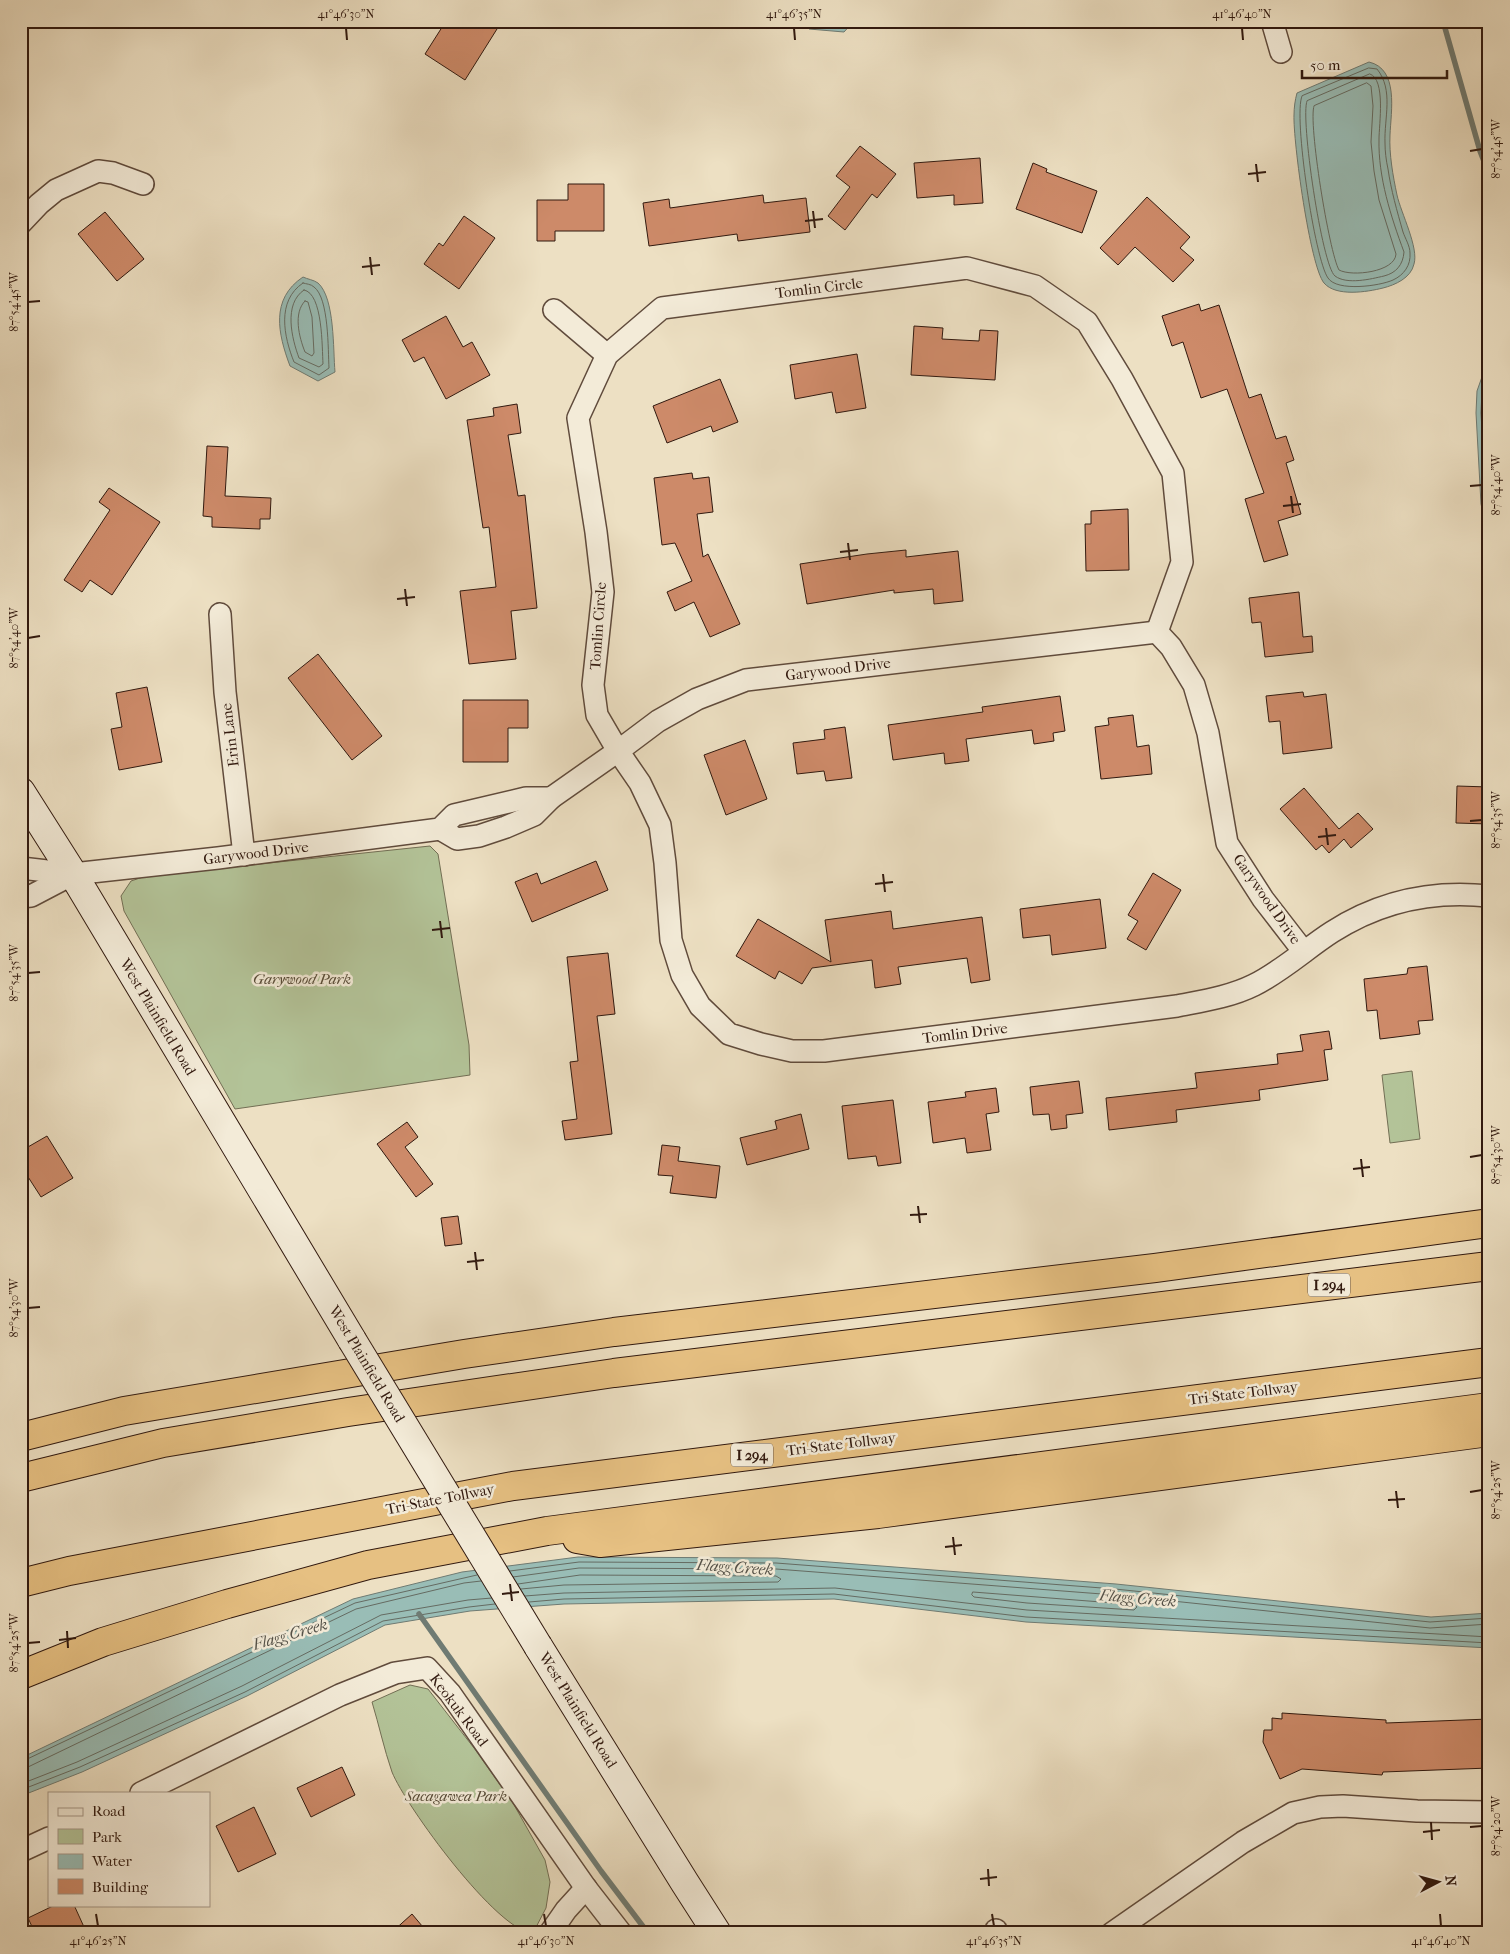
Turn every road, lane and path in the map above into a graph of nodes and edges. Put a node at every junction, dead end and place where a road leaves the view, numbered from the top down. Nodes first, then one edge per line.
1 (1272, 21) edge
2 (1281, 52) dead end
3 (143, 184) dead end
4 (21, 223) edge
5 (554, 310) dead end
6 (607, 355) junction
7 (220, 614) dead end
8 (1164, 640) junction
9 (618, 752) junction
10 (21, 792) edge
11 (244, 854) junction
12 (21, 868) edge
13 (73, 874) junction
14 (1489, 896) edge
15 (21, 897) edge
16 (1304, 952) junction
17 (1489, 1223) edge
18 (1489, 1266) edge
19 (1489, 1362) edge
20 (1489, 1407) edge
21 (1489, 1432) edge
22 (21, 1437) edge
23 (21, 1478) edge
24 (547, 1530) junction
25 (21, 1583) edge
26 (21, 1675) edge
27 (143, 1792) edge
28 (1489, 1812) edge
29 (48, 1838) edge
30 (21, 1851) edge
31 (586, 1888) junction
32 (550, 1933) edge
33 (621, 1933) edge
34 (717, 1933) edge
35 (1112, 1933) edge

1 - 2 street
3 - 4 street
5 - 6 street
6 - 8 street, Tomlin Circle
6 - 9 street, Tomlin Circle
7 - 11 street, Erin Lane
8 - 9 street, Garywood Drive
8 - 16 street, Garywood Drive
9 - 11 street, Garywood Drive
9 - 16 street, Tomlin Drive
10 - 13 main road, West Plainfield Road
11 - 13 street, Garywood Drive
12 - 13 street
13 - 15 street
13 - 34 main road, West Plainfield Road, bridge
14 - 16 street, Tomlin Drive
17 - 22 highway
18 - 23 highway, I 294
19 - 25 highway, Tri-State Tollway / I 294
20 - 24 highway
21 - 24 highway
24 - 26 highway
27 - 31 street, Keokuk Road
28 - 35 street
29 - 30 street
31 - 32 street
31 - 33 street, Keokuk Road

